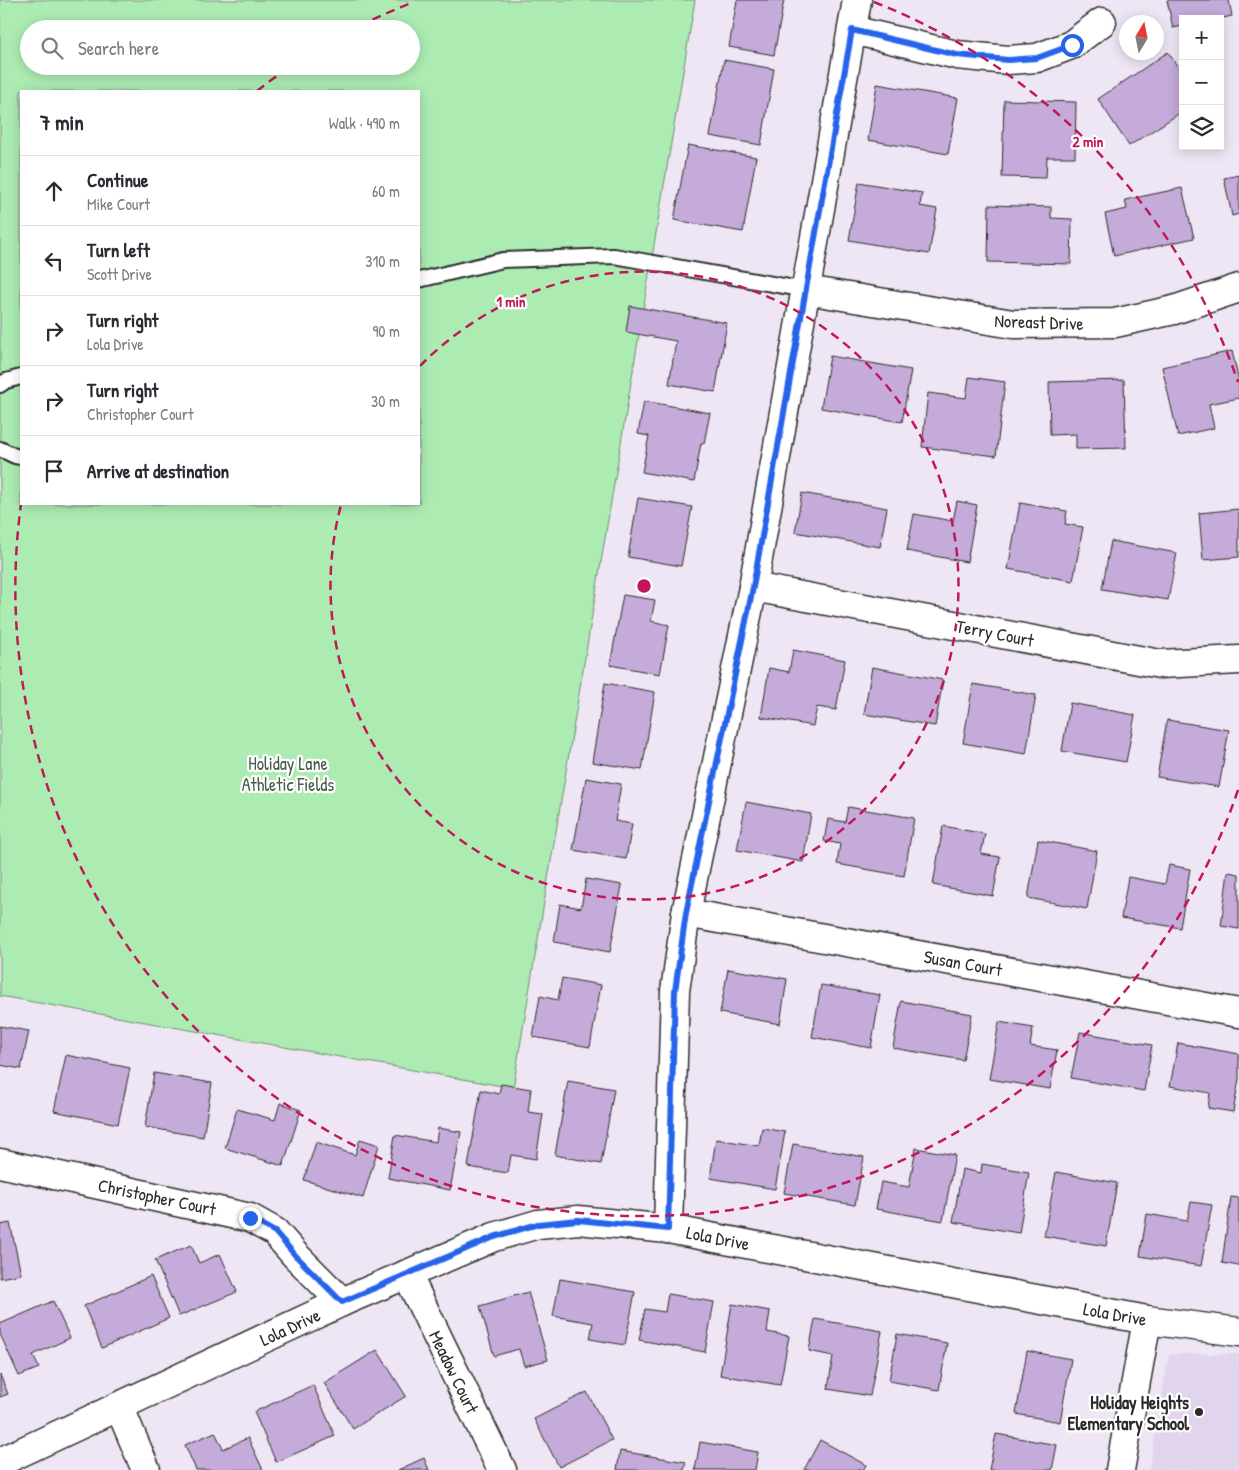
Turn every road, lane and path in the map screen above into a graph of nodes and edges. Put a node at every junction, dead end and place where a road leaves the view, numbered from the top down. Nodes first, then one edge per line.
1 (857, 0) edge
2 (1102, 22) dead end
3 (852, 30) junction
4 (420, 280) edge
5 (1239, 288) edge
6 (806, 290) junction
7 (20, 377) edge
8 (0, 385) edge
9 (0, 449) edge
10 (20, 457) edge
11 (753, 587) junction
12 (1239, 660) edge
13 (686, 913) junction
14 (1239, 1013) edge
15 (0, 1163) edge
16 (668, 1229) junction
17 (407, 1274) junction
18 (342, 1302) junction
19 (1147, 1320) junction
20 (1239, 1332) edge
21 (119, 1406) junction
22 (0, 1462) edge
23 (146, 1470) edge
24 (502, 1470) edge
25 (1120, 1470) edge

1 - 3 street
2 - 3 street
3 - 6 street
4 - 6 lane
5 - 6 street, Noreast Drive
6 - 11 street
7 - 8 lane
9 - 10 lane
11 - 12 street, Terry Court
11 - 13 street
13 - 14 street, Susan Court
13 - 16 street
15 - 18 street, Christopher Court
16 - 17 street, Lola Drive
16 - 19 street, Lola Drive
17 - 18 street, Lola Drive
17 - 24 street, Meadow Court
18 - 21 street, Lola Drive
19 - 20 street, Lola Drive
19 - 25 street
21 - 22 street, Lola Drive
21 - 23 street

